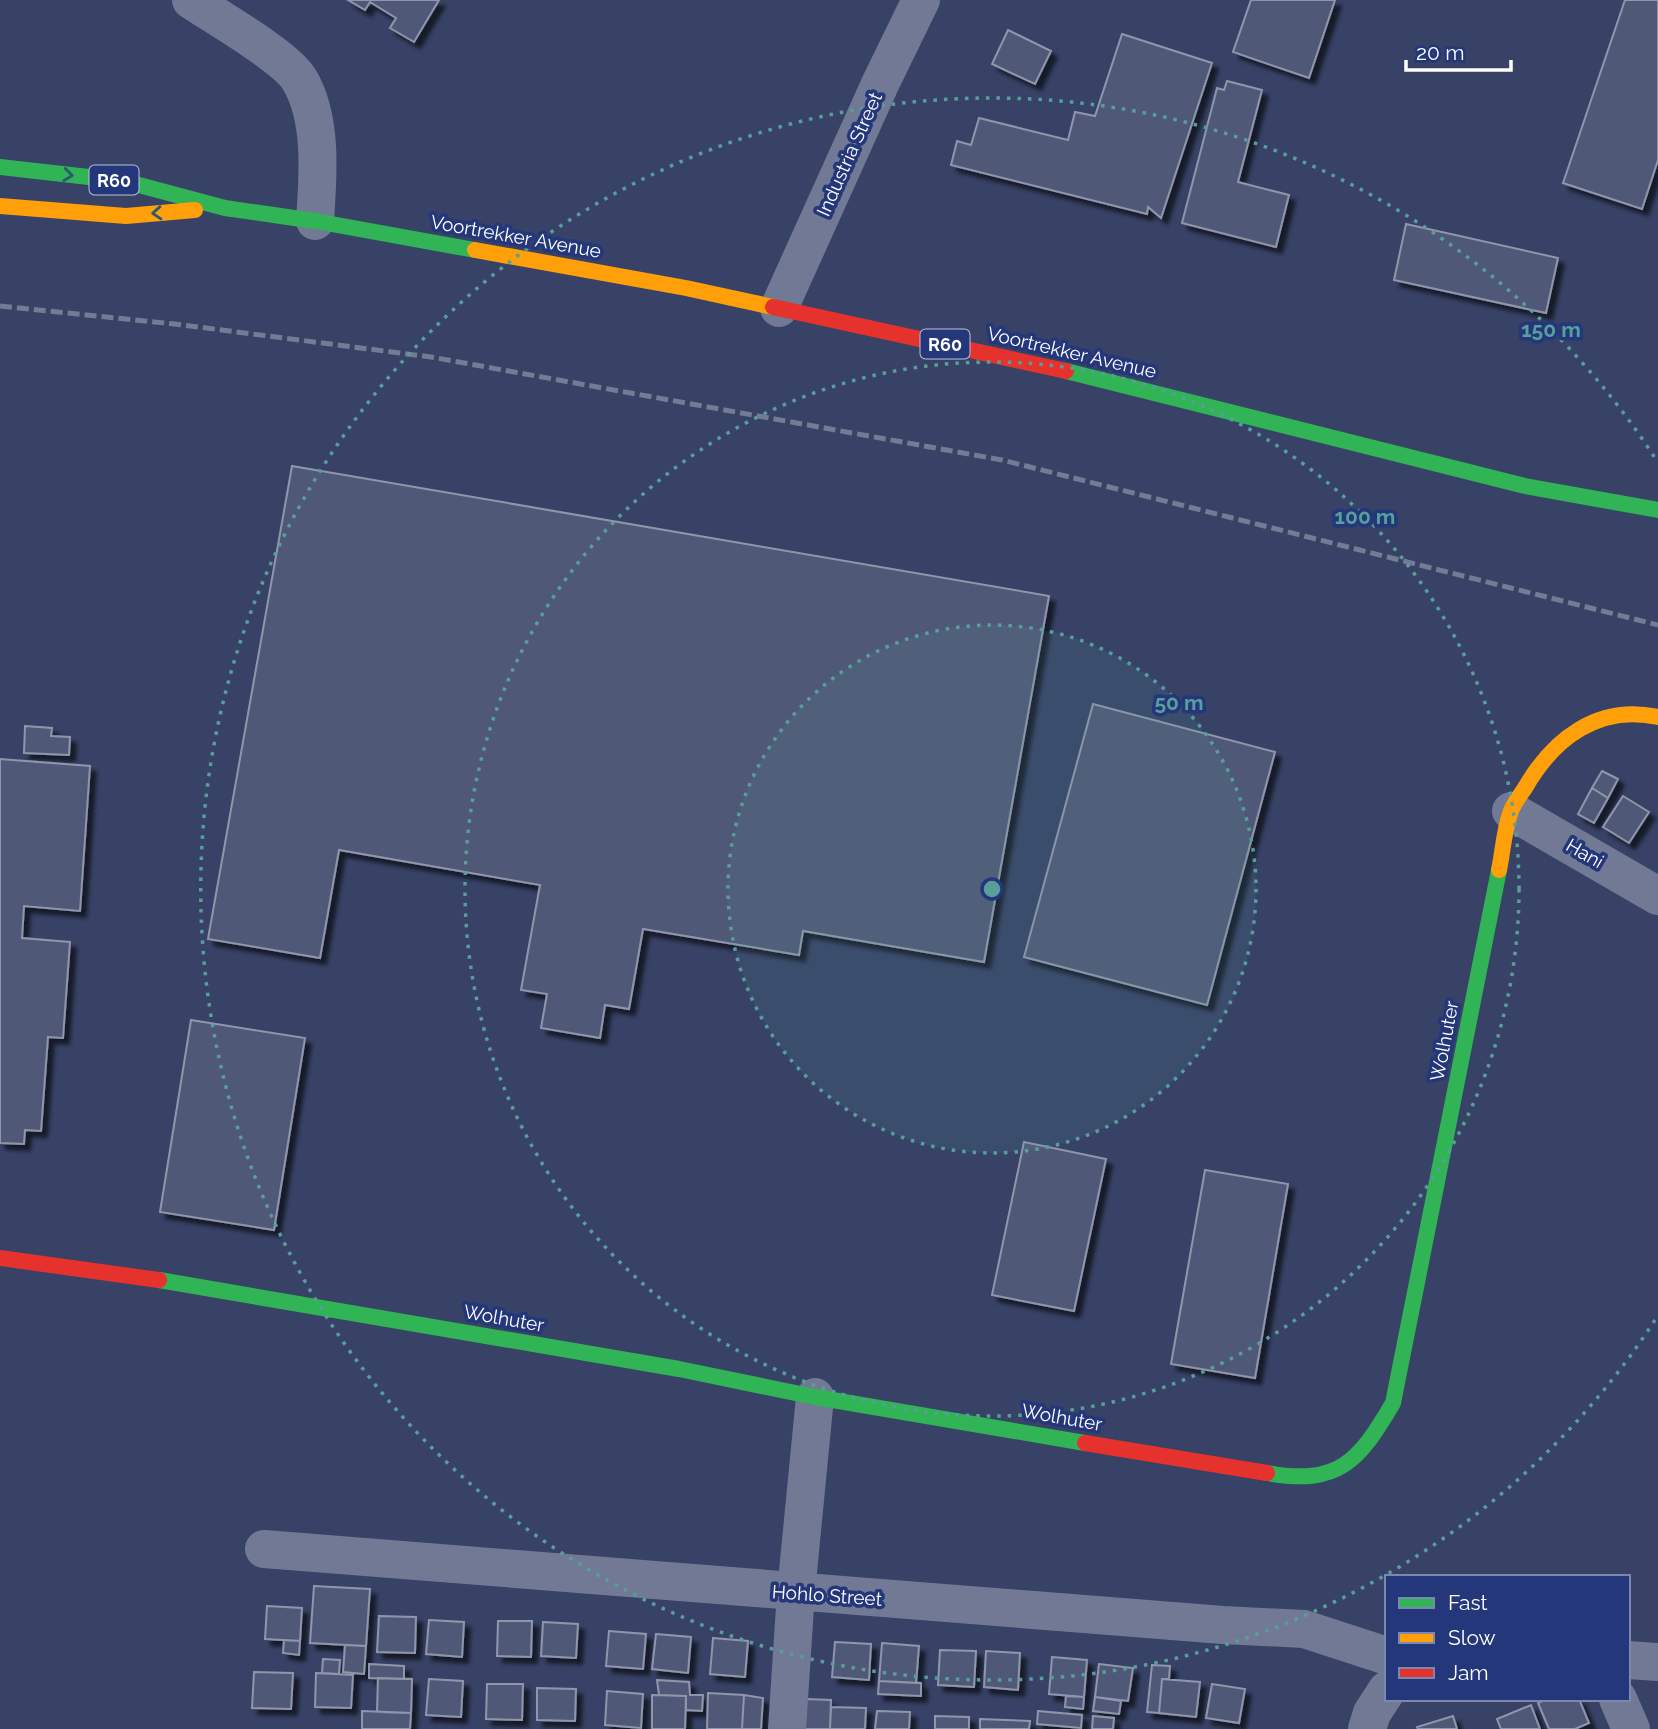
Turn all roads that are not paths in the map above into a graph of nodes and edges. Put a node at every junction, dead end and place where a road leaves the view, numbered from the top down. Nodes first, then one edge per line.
1 (191, 0) edge
2 (921, 0) edge
3 (0, 167) edge
4 (0, 206) edge
5 (225, 208) junction
6 (315, 221) junction
7 (779, 308) junction
8 (1658, 510) edge
9 (1658, 717) edge
10 (1511, 811) junction
11 (1658, 896) edge
12 (0, 1258) edge
13 (814, 1397) junction
14 (264, 1549) dead end
15 (796, 1592) junction
16 (1385, 1655) edge
17 (1630, 1660) edge
18 (1658, 1662) edge
19 (1385, 1693) edge
20 (1619, 1701) edge
21 (787, 1729) edge
22 (1367, 1729) edge
23 (1630, 1729) edge

1 - 6 street
2 - 7 street, Industria Street
3 -> 5 street, Voortrekker Avenue / R60
5 -> 4 street, Voortrekker Avenue / R60
5 - 6 street, Voortrekker Avenue / R60
6 - 7 street, Voortrekker Avenue / R60
7 - 8 street, Voortrekker Avenue / R60
9 - 10 street, Wolhuter
10 - 11 street, Hani
10 - 13 street, Wolhuter
12 - 13 street, Wolhuter
13 - 15 street
14 - 15 street, Hohlo Street
15 - 16 street, Hohlo Street
15 - 21 street
17 - 18 street
19 - 22 street
20 - 23 street

